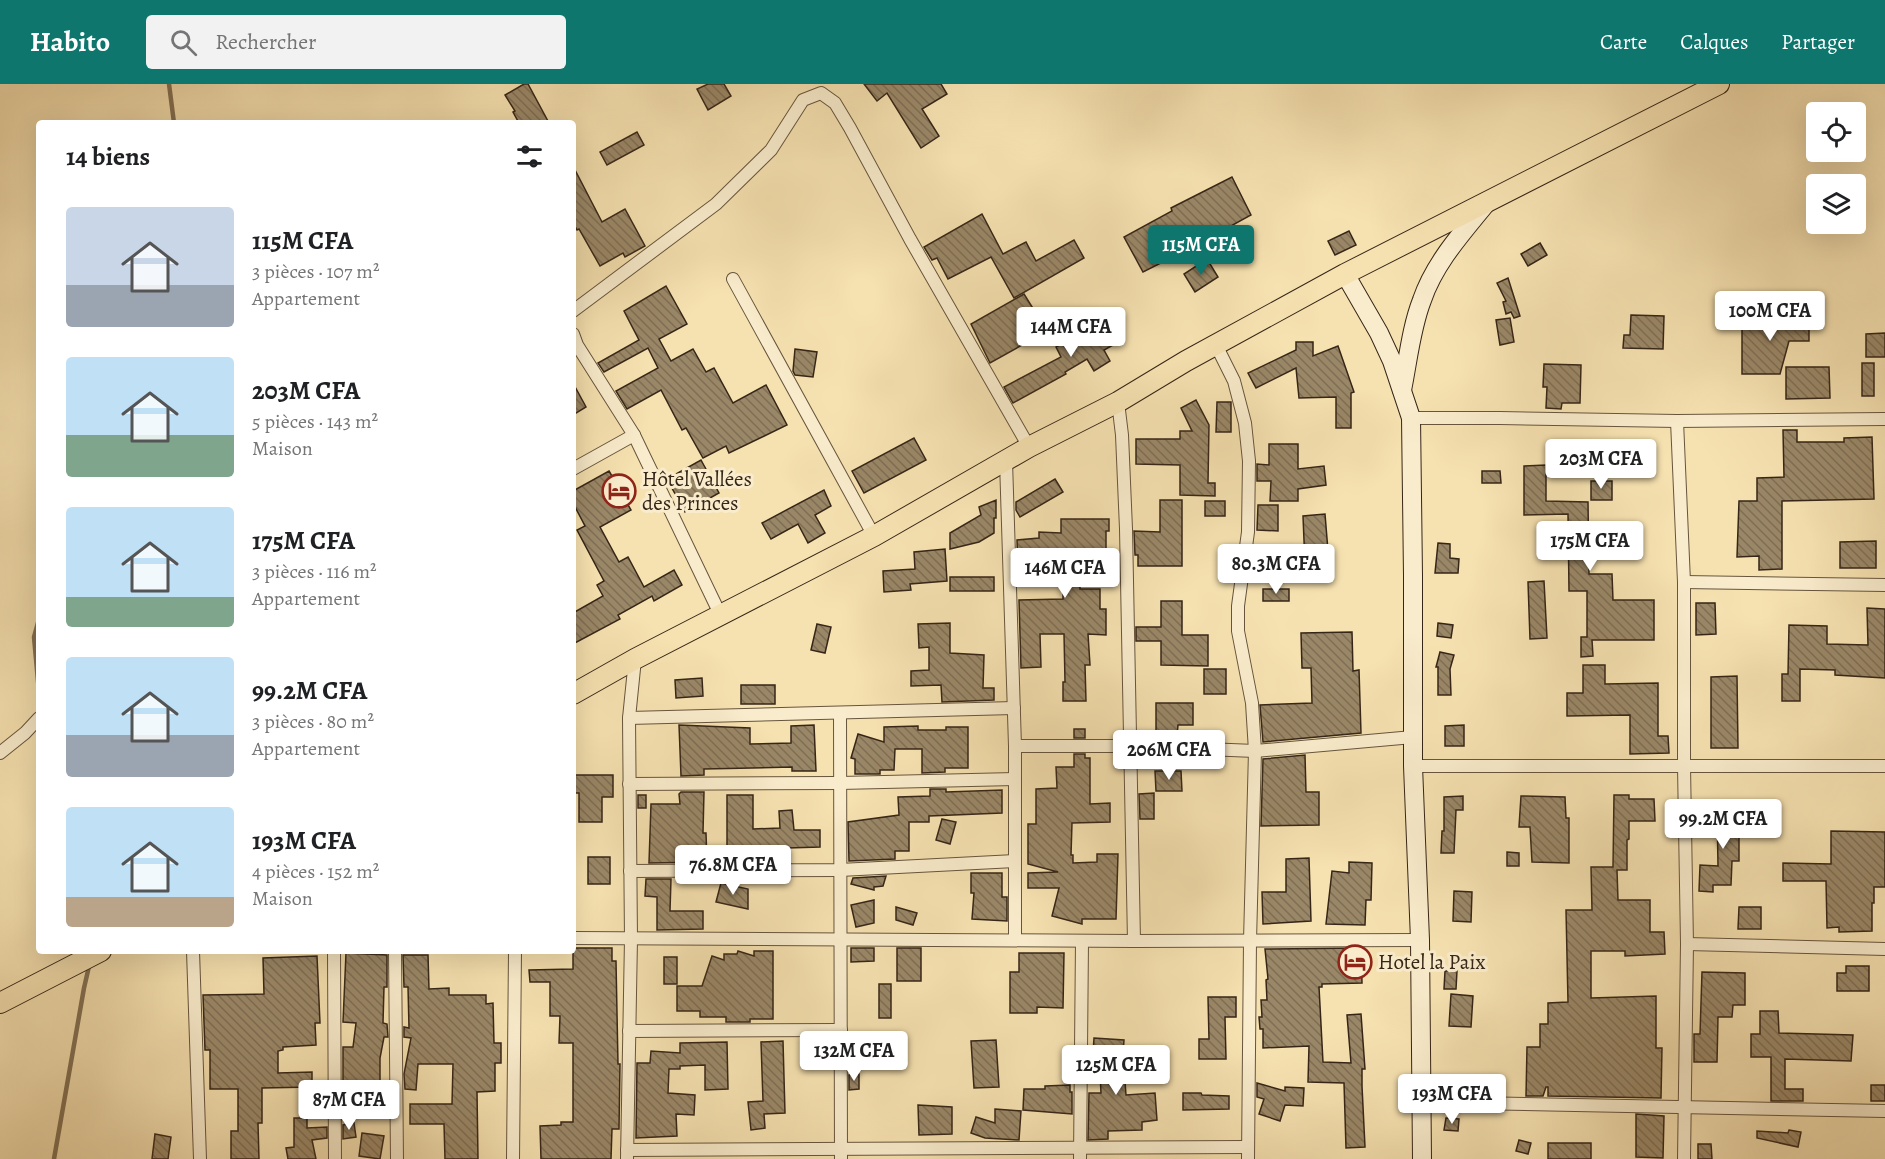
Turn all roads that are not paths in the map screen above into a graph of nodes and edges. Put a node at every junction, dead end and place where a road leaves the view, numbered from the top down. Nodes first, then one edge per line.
1 (1719, 84) edge
2 (1490, 200) junction
3 (1345, 274) junction
4 (733, 279) dead end
5 (576, 309) edge
6 (576, 345) edge
7 (1216, 345) junction
8 (1402, 392) junction
9 (1118, 402) junction
10 (1411, 418) junction
11 (1885, 419) edge
12 (1677, 421) junction
13 (634, 435) junction
14 (1029, 447) junction
15 (1006, 461) junction
16 (576, 467) edge
17 (874, 536) junction
18 (1684, 582) junction
19 (1885, 585) edge
20 (720, 614) junction
21 (635, 659) junction
22 (576, 692) edge
23 (1014, 708) junction
24 (840, 714) junction
25 (629, 718) junction
26 (36, 721) edge
27 (1413, 737) junction
28 (1015, 746) junction
29 (1132, 746) junction
30 (1255, 751) junction
31 (0, 753) edge
32 (1413, 766) junction
33 (1684, 766) junction
34 (1885, 766) edge
35 (1015, 779) junction
36 (840, 783) junction
37 (629, 784) junction
38 (1015, 861) junction
39 (840, 870) junction
40 (630, 871) junction
41 (576, 938) edge
42 (631, 939) junction
43 (840, 939) junction
44 (1015, 940) junction
45 (1082, 940) junction
46 (1420, 940) junction
47 (1134, 941) junction
48 (1250, 941) junction
49 (1687, 944) junction
50 (1885, 949) edge
51 (95, 954) edge
52 (193, 954) edge
53 (334, 954) edge
54 (395, 954) edge
55 (515, 954) edge
56 (0, 1003) edge
57 (840, 1030) junction
58 (629, 1032) junction
59 (1422, 1102) junction
60 (1685, 1107) junction
61 (1885, 1111) edge
62 (1080, 1153) edge
63 (1248, 1153) edge
64 (627, 1154) edge
65 (841, 1154) edge
66 (200, 1159) edge
67 (335, 1159) edge
68 (397, 1159) edge
69 (513, 1159) edge
70 (1422, 1159) edge
71 (1684, 1159) edge

1 - 2 main road
2 - 3 main road
2 - 8 street
3 - 7 main road
3 - 8 street
4 - 17 street
5 - 14 street
6 - 13 street
7 - 9 main road
7 - 30 street
8 - 10 street
9 - 14 main road
9 - 29 street
10 - 12 street
10 - 27 street
11 - 12 street
12 - 18 street
13 - 16 street
13 - 20 street
14 - 15 main road
15 - 17 main road
15 - 23 street
17 - 20 main road
18 - 19 street
18 - 33 street
20 - 21 main road
21 - 22 main road
21 - 25 street
23 - 24 street
23 - 28 street
24 - 25 street
24 - 36 street
25 - 37 street
26 - 31 street
27 - 30 street
27 - 32 street
28 - 29 street
28 - 35 street
29 - 30 street
29 - 47 street
30 - 48 street
32 - 33 street
32 - 46 street
33 - 34 street
33 - 49 street
35 - 36 street
35 - 38 street
36 - 37 street
36 - 39 street
37 - 40 street
38 - 39 street
38 - 44 street
39 - 40 street
39 - 43 street
40 - 42 street
41 - 42 street
42 - 43 street
42 - 58 street
43 - 44 street
43 - 57 street
44 - 45 street
45 - 47 street
45 - 62 street
46 - 48 street
46 - 59 street
47 - 48 street
48 - 63 street
49 - 50 street
49 - 60 street
51 - 56 main road
52 - 66 street
53 - 67 street
54 - 68 street
55 - 69 street
57 - 58 street
57 - 65 street
58 - 64 street
59 - 60 street
59 - 70 street
60 - 61 street
60 - 71 street
62 - 63 street
62 - 65 street
64 - 65 street

